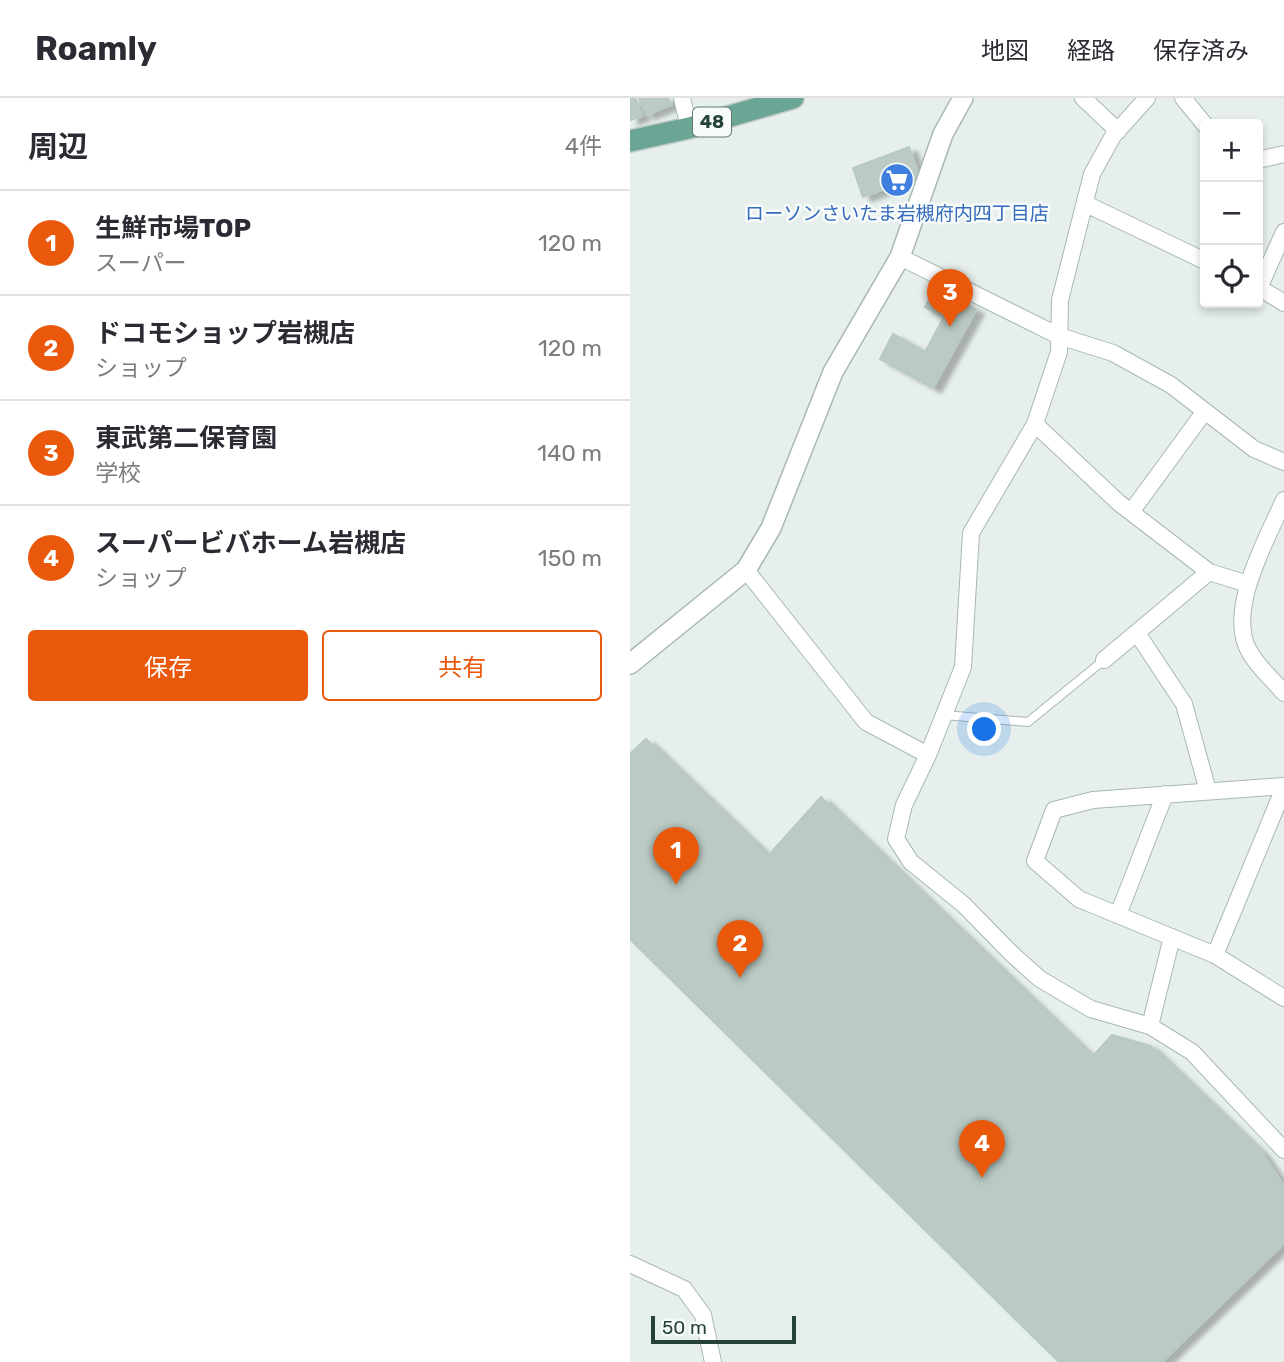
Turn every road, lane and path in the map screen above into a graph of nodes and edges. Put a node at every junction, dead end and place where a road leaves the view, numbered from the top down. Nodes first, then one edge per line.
1 (682, 98) edge
2 (793, 98) edge
3 (963, 98) edge
4 (1083, 98) edge
5 (1147, 98) edge
6 (1183, 98) edge
7 (1200, 119) edge
8 (689, 128) junction
9 (1118, 131) junction
10 (630, 141) edge
11 (1284, 154) edge
12 (1263, 159) edge
13 (1086, 204) junction
14 (1284, 232) edge
15 (900, 257) junction
16 (1200, 259) edge
17 (1263, 279) edge
18 (1263, 290) edge
19 (1284, 303) edge
20 (1059, 336) junction
21 (1205, 411) junction
22 (1035, 424) junction
23 (1284, 462) edge
24 (1284, 500) edge
25 (1131, 512) junction
26 (746, 570) junction
27 (1209, 572) junction
28 (1248, 584) junction
29 (1137, 634) junction
30 (1104, 660) joint
31 (630, 664) edge
32 (1284, 693) edge
33 (944, 715) junction
34 (929, 755) junction
35 (1284, 787) edge
36 (1208, 791) junction
37 (1165, 794) junction
38 (1118, 915) junction
39 (1172, 937) junction
40 (1215, 955) junction
41 (1284, 998) edge
42 (1150, 1026) junction
43 (1284, 1150) edge
44 (630, 1264) edge
45 (713, 1362) edge

1 - 8 street
2 - 8 main road, 48
3 - 15 street
4 - 9 street
5 - 9 street
6 - 7 street
8 - 10 main road, 48
9 - 13 street
11 - 12 street
13 - 16 street
13 - 20 street
14 - 17 street
15 - 20 street
15 - 26 street
18 - 19 street
20 - 21 street
20 - 22 street
21 - 23 street
21 - 25 street
22 - 25 street
22 - 33 street
24 - 28 street
25 - 27 street
26 - 31 street
26 - 34 street
27 - 28 street
27 - 29 street
28 - 32 street
29 - 30 street
29 - 36 street
30 - 33 lane
33 - 34 street
34 - 42 street
35 - 36 street
35 - 40 street
36 - 37 street
37 - 38 street
37 - 38 street
38 - 39 street
39 - 40 street
39 - 42 street
40 - 41 street
42 - 43 street
44 - 45 street

